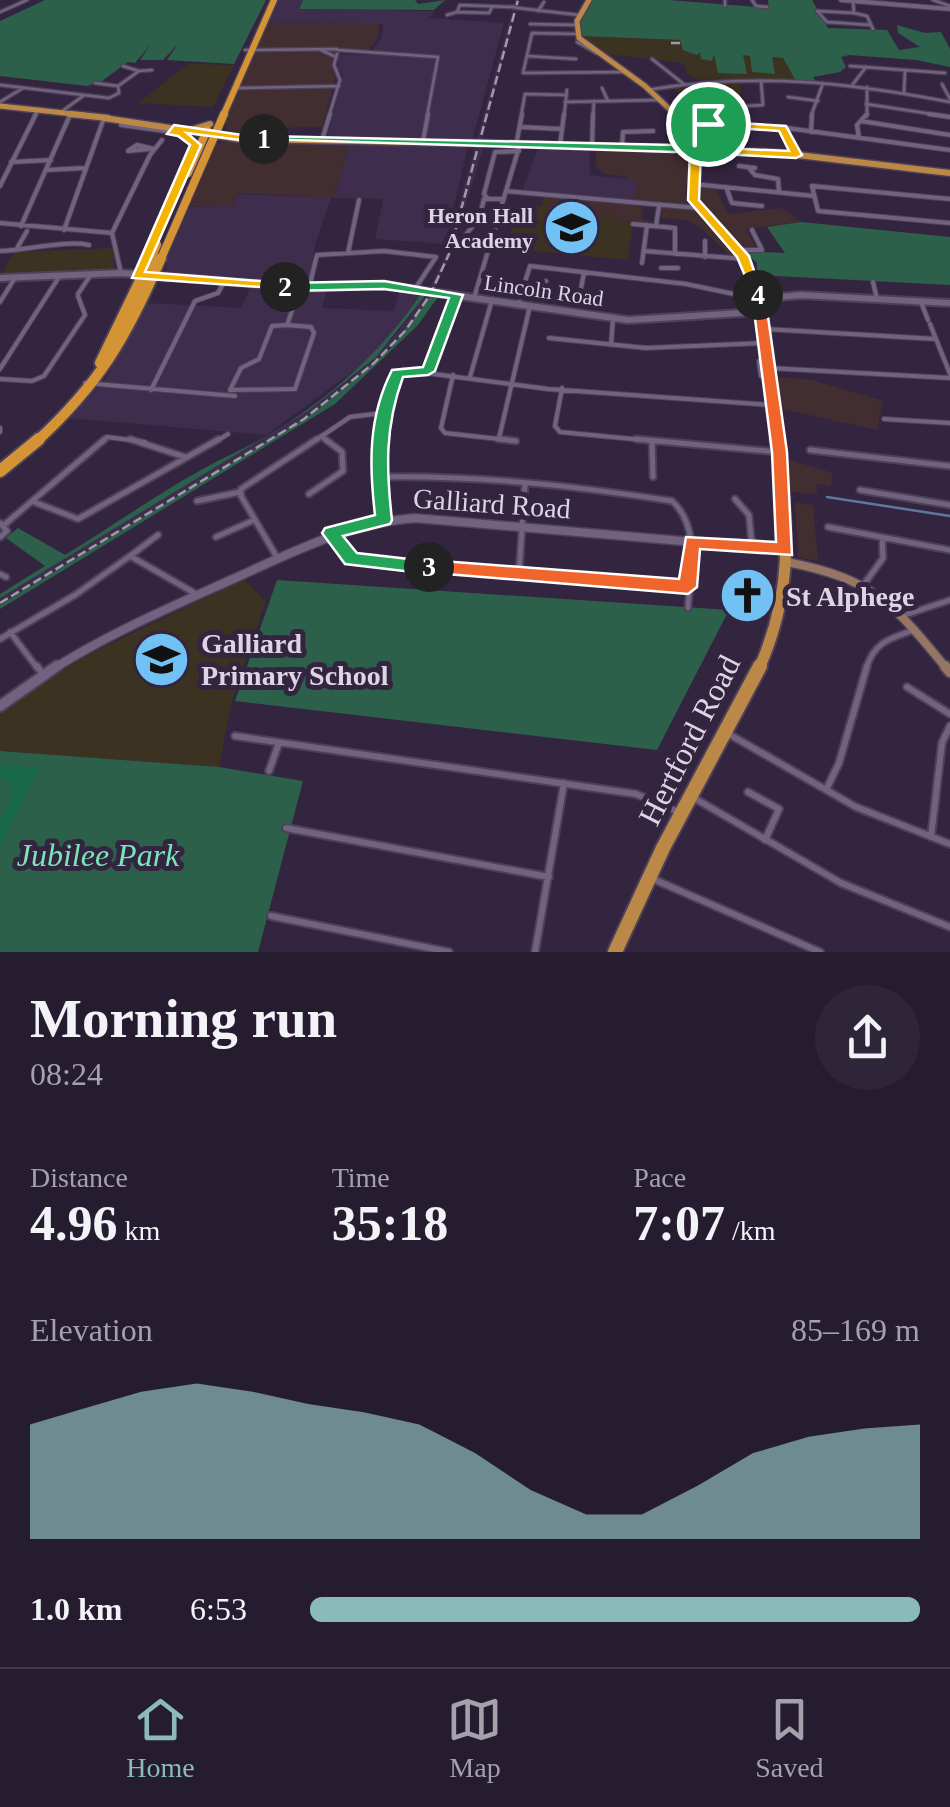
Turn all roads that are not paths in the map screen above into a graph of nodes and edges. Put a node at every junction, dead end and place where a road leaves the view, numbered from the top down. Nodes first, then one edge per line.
1 (27, 0) edge
2 (272, 0) edge
3 (494, 0) edge
4 (589, 0) edge
5 (752, 0) edge
6 (841, 0) edge
7 (934, 0) edge
8 (853, 1) edge
9 (461, 2) edge
10 (544, 2) edge
11 (492, 6) junction
12 (767, 7) dead end
13 (950, 8) edge
14 (0, 12) edge
15 (457, 12) junction
16 (538, 12) junction
17 (488, 13) junction
18 (854, 13) junction
19 (447, 15) dead end
20 (579, 15) junction
21 (494, 18) dead end
22 (530, 24) dead end
23 (576, 29) junction
24 (249, 50) junction
25 (334, 52) junction
26 (527, 56) junction
27 (576, 58) dead end
28 (652, 59) dead end
29 (123, 66) dead end
30 (850, 66) dead end
31 (866, 67) junction
32 (139, 70) junction
33 (152, 70) dead end
34 (905, 70) junction
35 (626, 72) junction
36 (944, 73) dead end
37 (761, 80) junction
38 (95, 83) dead end
39 (823, 83) junction
40 (0, 84) edge
41 (853, 84) junction
42 (942, 84) dead end
43 (684, 85) junction
44 (867, 85) junction
45 (118, 86) junction
46 (235, 86) junction
47 (339, 86) junction
48 (22, 88) junction
49 (602, 88) dead end
50 (646, 90) junction
51 (904, 94) junction
52 (83, 96) junction
53 (788, 97) dead end
54 (659, 100) junction
55 (950, 100) edge
56 (608, 101) junction
57 (818, 101) junction
58 (565, 102) junction
59 (594, 102) junction
60 (0, 104) edge
61 (866, 104) junction
62 (707, 108) dead end
63 (37, 110) junction
64 (60, 114) junction
65 (70, 115) junction
66 (221, 117) junction
67 (104, 118) junction
68 (950, 118) edge
69 (120, 122) junction
70 (862, 122) junction
71 (682, 125) junction
72 (520, 126) junction
73 (782, 128) junction
74 (174, 130) junction
75 (561, 130) junction
76 (652, 131) dead end
77 (191, 132) junction
78 (811, 132) junction
79 (950, 134) edge
80 (206, 137) junction
81 (425, 137) junction
82 (237, 138) junction
83 (858, 138) junction
84 (322, 140) junction
85 (591, 144) junction
86 (519, 145) junction
87 (560, 145) junction
88 (622, 147) junction
89 (693, 149) junction
90 (950, 150) edge
91 (796, 155) junction
92 (51, 160) junction
93 (12, 162) junction
94 (738, 166) dead end
95 (191, 167) junction
96 (748, 167) junction
97 (85, 168) junction
98 (755, 168) dead end
99 (46, 170) junction
100 (950, 173) edge
101 (693, 184) junction
102 (0, 186) edge
103 (726, 187) junction
104 (506, 191) junction
105 (779, 192) junction
106 (486, 196) junction
107 (814, 196) junction
108 (503, 199) junction
109 (950, 199) edge
110 (359, 200) dead end
111 (658, 206) junction
112 (762, 206) dead end
113 (698, 208) junction
114 (0, 223) edge
115 (950, 223) edge
116 (633, 224) dead end
117 (647, 225) junction
118 (21, 226) junction
119 (656, 226) junction
120 (64, 230) junction
121 (752, 230) dead end
122 (28, 233) dead end
123 (112, 233) junction
124 (462, 239) dead end
125 (705, 241) dead end
126 (89, 246) dead end
127 (16, 250) junction
128 (738, 250) junction
129 (0, 251) edge
130 (644, 251) junction
131 (348, 254) junction
132 (675, 254) junction
133 (705, 257) junction
134 (158, 258) junction
135 (745, 259) junction
136 (642, 264) dead end
137 (678, 268) dead end
138 (121, 273) junction
139 (584, 273) junction
140 (90, 276) junction
141 (144, 276) junction
142 (59, 277) junction
143 (0, 278) edge
144 (15, 278) junction
145 (166, 278) junction
146 (224, 282) junction
147 (546, 282) dead end
148 (666, 282) junction
149 (873, 282) dead end
150 (300, 288) junction
151 (309, 288) junction
152 (415, 289) junction
153 (523, 289) junction
154 (935, 292) dead end
155 (580, 293) dead end
156 (476, 294) junction
157 (456, 295) junction
158 (492, 300) junction
159 (758, 300) junction
160 (878, 301) junction
161 (0, 302) edge
162 (921, 302) junction
163 (946, 303) edge
164 (518, 304) junction
165 (530, 306) junction
166 (758, 312) junction
167 (614, 318) junction
168 (287, 325) junction
169 (762, 329) junction
170 (549, 338) dead end
171 (936, 339) junction
172 (765, 343) junction
173 (611, 345) junction
174 (0, 369) edge
175 (769, 369) junction
176 (428, 371) junction
177 (453, 375) junction
178 (950, 376) edge
179 (470, 377) junction
180 (0, 378) edge
181 (511, 383) junction
182 (89, 384) junction
183 (562, 388) junction
184 (150, 390) junction
185 (231, 393) junction
186 (774, 406) junction
187 (383, 414) junction
188 (884, 420) dead end
189 (950, 423) edge
190 (228, 434) dead end
191 (320, 436) junction
192 (499, 438) junction
193 (516, 441) dead end
194 (652, 441) junction
195 (810, 450) dead end
196 (780, 452) junction
197 (185, 458) junction
198 (0, 462) edge
199 (950, 466) edge
200 (0, 470) edge
201 (378, 477) junction
202 (653, 477) dead end
203 (525, 483) junction
204 (860, 490) dead end
205 (240, 492) junction
206 (309, 494) dead end
207 (735, 500) dead end
208 (34, 502) junction
209 (197, 502) dead end
210 (950, 505) edge
211 (255, 520) junction
212 (384, 520) junction
213 (4, 526) edge
214 (520, 526) junction
215 (828, 528) dead end
216 (331, 533) junction
217 (158, 535) dead end
218 (0, 537) edge
219 (216, 537) dead end
220 (882, 537) junction
221 (692, 542) junction
222 (752, 547) junction
223 (950, 550) edge
224 (786, 553) junction
225 (130, 556) junction
226 (278, 559) junction
227 (520, 574) junction
228 (865, 583) junction
229 (688, 587) junction
230 (198, 594) junction
231 (950, 600) edge
232 (688, 608) dead end
233 (902, 616) junction
234 (914, 630) junction
235 (10, 632) junction
236 (0, 639) edge
237 (950, 672) edge
238 (42, 673) junction
239 (907, 687) dead end
240 (0, 706) edge
241 (950, 714) edge
242 (950, 726) edge
243 (727, 733) junction
244 (234, 736) dead end
245 (279, 743) junction
246 (269, 771) dead end
247 (564, 783) junction
248 (826, 790) junction
249 (748, 792) dead end
250 (691, 796) junction
251 (682, 814) junction
252 (286, 828) dead end
253 (931, 837) junction
254 (765, 840) junction
255 (950, 844) edge
256 (548, 877) junction
257 (650, 877) junction
258 (271, 916) dead end
259 (950, 927) edge
260 (406, 948) edge
261 (617, 951) edge
262 (449, 952) edge
263 (535, 952) edge
264 (820, 952) edge

1 - 14 street
2 - 24 highway
3 - 11 street
4 - 20 main road
5 - 12 street
6 - 8 street
7 - 13 street
8 - 13 street
8 - 18 street
9 - 11 street
9 - 15 street
10 - 16 street
11 - 16 street
11 - 17 street
15 - 17 street
15 - 19 street
16 - 20 street
17 - 21 street
18 - 18 street
20 - 23 main road
22 - 23 street
23 - 26 street
23 - 35 main road
24 - 25 street
24 - 46 highway
24 - 80 highway
25 - 47 street
25 - 81 street
26 - 27 street
26 - 35 street
28 - 43 street
29 - 32 street
30 - 31 street
31 - 34 street
31 - 41 street
32 - 33 street
32 - 45 street
34 - 36 street
34 - 51 street
35 - 50 main road
37 - 39 street
37 - 43 street
37 - 62 street
38 - 45 street
39 - 41 street
39 - 57 street
40 - 48 street
41 - 44 street
42 - 55 street
43 - 50 street
44 - 51 street
44 - 61 street
45 - 52 street
46 - 47 street
46 - 66 highway
47 - 84 street
48 - 52 street
48 - 60 street
49 - 56 street
50 - 54 main road
51 - 55 street
52 - 64 street
53 - 57 street
54 - 56 street
54 - 71 main road
56 - 59 street
57 - 78 street
58 - 59 street
58 - 72 street
58 - 75 street
59 - 85 street
60 - 63 main road
61 - 68 street
61 - 70 street
63 - 64 main road
63 - 93 street
64 - 65 main road
65 - 67 main road
65 - 92 street
66 - 80 highway
66 - 82 main road
67 - 69 main road
67 - 97 street
69 - 74 street
69 - 74 main road
70 - 79 street
70 - 83 street
71 - 73 street
71 - 89 main road
72 - 75 street
72 - 86 street
73 - 78 street
73 - 91 street
74 - 77 main road
74 - 80 street
74 - 123 street
75 - 87 street
76 - 88 street
77 - 80 main road
77 - 80 main road
78 - 83 street
80 - 82 main road
80 - 82 main road
80 - 95 highway
80 - 95 main road
80 - 134 highway
80 - 141 street
81 - 84 main road
81 - 86 main road, bridge
82 - 84 main road
83 - 90 street
85 - 87 main road
85 - 88 main road
86 - 87 main road
86 - 104 street
86 - 106 street
88 - 89 main road
89 - 91 main road
89 - 101 main road
91 - 100 main road
92 - 93 street
92 - 99 street
93 - 102 street
94 - 96 street
95 - 134 highway
96 - 98 street
96 - 105 street
97 - 99 street
97 - 120 street
99 - 118 street
101 - 103 street
101 - 113 main road
103 - 105 street
103 - 112 street
104 - 108 street
104 - 111 street
105 - 107 street
106 - 108 street
106 - 124 street
107 - 109 street
107 - 115 street
108 - 156 street
110 - 131 street
111 - 113 street
111 - 119 street
113 - 128 main road, Hertford Road
114 - 118 street
116 - 117 street
117 - 119 street
117 - 130 street
118 - 120 street
119 - 132 street
120 - 123 street
121 - 128 street
122 - 127 street
123 - 138 street
125 - 133 street
126 - 127 street
127 - 129 street
128 - 135 main road, Hertford Road
130 - 132 street
130 - 136 street
131 - 151 street
131 - 152 street
132 - 133 street
133 - 135 street
134 - 141 highway
134 - 145 street
135 - 159 main road, Hertford Road
137 - 148 street
138 - 140 street, Lincoln Road
138 - 141 street, Lincoln Road
139 - 148 street
139 - 153 street
139 - 155 street
140 - 142 street, Lincoln Road
140 - 180 street
141 - 145 street, Lincoln Road
141 - 182 highway
141 - 182 highway
142 - 144 street, Lincoln Road
142 - 174 street
143 - 144 street, Lincoln Road
144 - 161 street
145 - 146 street, Lincoln Road
146 - 150 street, Lincoln Road
146 - 184 street
147 - 153 street
148 - 159 street
149 - 160 street
150 - 151 street, Lincoln Road
150 - 168 street
151 - 152 street, Lincoln Road
152 - 157 street, Lincoln Road
153 - 164 street
154 - 163 street
156 - 157 street, Lincoln Road
156 - 158 street, Lincoln Road
157 - 176 street
158 - 164 street, Lincoln Road
158 - 179 street
159 - 160 street
159 - 166 main road, Hertford Road
160 - 162 street
162 - 163 street
162 - 171 street
164 - 165 street, Lincoln Road
165 - 167 street, Lincoln Road
165 - 181 street
166 - 167 street, Lincoln Road
166 - 169 main road, Hertford Road
167 - 173 street
168 - 185 street
168 - 185 street
169 - 171 street
169 - 172 main road, Hertford Road
170 - 173 street
171 - 178 street
172 - 173 street
172 - 175 main road, Hertford Road
175 - 178 street
175 - 186 main road, Hertford Road
176 - 177 street
176 - 187 street
177 - 179 street
177 - 192 street
179 - 181 street
181 - 183 street
181 - 192 street
182 - 184 street
182 - 198 highway
182 - 200 highway
183 - 186 street
183 - 194 street
184 - 185 street
186 - 196 main road, Hertford Road
187 - 191 street
187 - 201 street
188 - 189 street
190 - 197 street
191 - 205 street
191 - 206 street
192 - 193 street
194 - 196 street
194 - 202 street
195 - 199 street
196 - 224 main road, Hertford Road
197 - 208 street
197 - 208 street
201 - 203 street
201 - 212 street
203 - 214 street
203 - 221 street
204 - 210 street
205 - 209 street
205 - 211 street
207 - 222 street
208 - 213 street
211 - 219 street
211 - 226 street
212 - 214 street, Galliard Road
212 - 216 street, Galliard Road
213 - 218 street
214 - 221 street, Galliard Road
214 - 227 street
215 - 220 street
216 - 226 street, Galliard Road
216 - 227 street
217 - 225 street
220 - 223 street
220 - 228 street
221 - 222 street, Galliard Road
221 - 229 street
222 - 224 street, Galliard Road
224 - 228 main road
224 - 243 main road, Hertford Road
225 - 230 street
225 - 235 street
226 - 230 street, Galliard Road
227 - 229 street
228 - 233 main road
229 - 232 street
230 - 238 street, Galliard Road
231 - 233 street
233 - 234 main road
234 - 237 main road
234 - 248 street
235 - 236 street
235 - 238 street
238 - 240 street, Galliard Road
239 - 241 street
242 - 253 street
243 - 248 street
243 - 250 main road, Hertford Road
244 - 245 street
245 - 246 street
245 - 247 street
247 - 251 street
247 - 256 street
248 - 253 street
249 - 254 street
250 - 251 main road, Hertford Road
250 - 254 street
251 - 257 main road, Hertford Road
252 - 256 street
253 - 255 street
254 - 259 street
256 - 263 street
257 - 261 main road, Hertford Road
257 - 264 street
258 - 260 street
260 - 262 street

